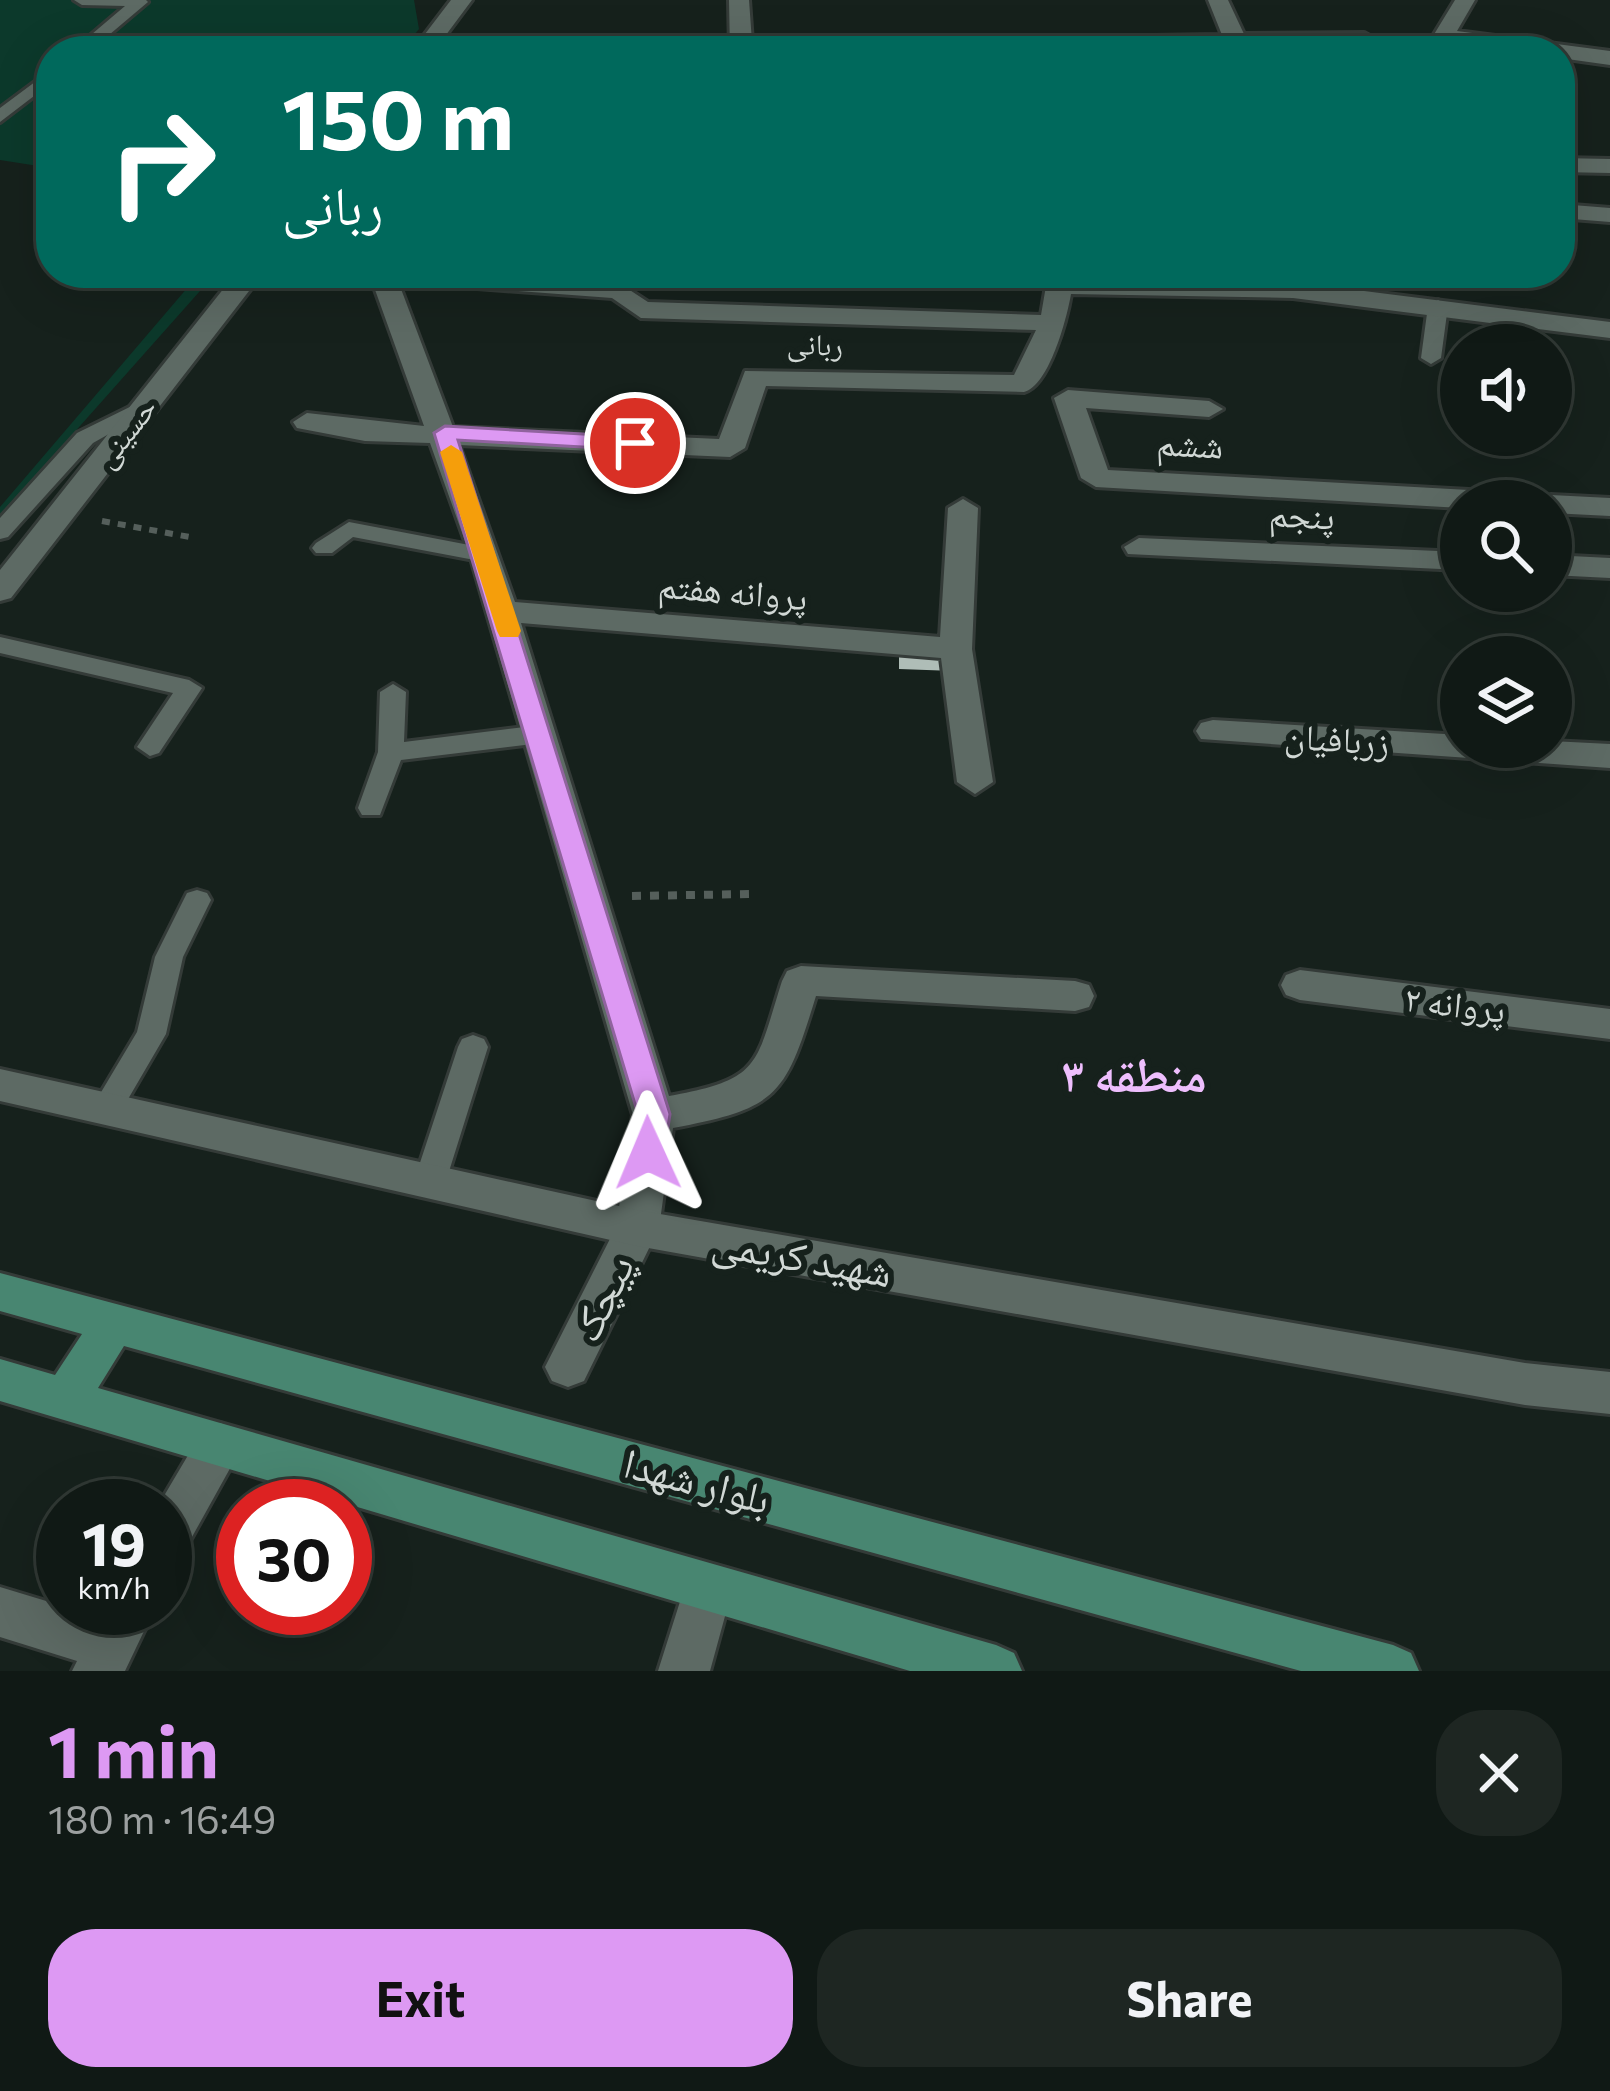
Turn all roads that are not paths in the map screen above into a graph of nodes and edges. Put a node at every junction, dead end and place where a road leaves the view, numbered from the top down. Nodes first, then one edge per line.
1 (82, 0) edge
2 (462, 0) edge
3 (739, 0) edge
4 (1218, 0) edge
5 (1465, 0) edge
6 (140, 2) edge
7 (98, 36) edge
8 (434, 36) edge
9 (740, 36) edge
10 (1234, 36) edge
11 (1444, 36) edge
12 (1575, 53) edge
13 (1610, 58) edge
14 (36, 87) edge
15 (0, 117) edge
16 (1575, 165) edge
17 (1610, 166) edge
18 (1575, 212) edge
19 (1610, 215) edge
20 (238, 288) edge
21 (388, 288) edge
22 (576, 288) edge
23 (1059, 288) edge
24 (1176, 288) edge
25 (1438, 306) junction
26 (1053, 323) junction
27 (1610, 331) edge
28 (1431, 358) dead end
29 (148, 404) junction
30 (1209, 409) dead end
31 (307, 422) dead end
32 (445, 433) junction
33 (1440, 497) edge
34 (1572, 505) edge
35 (1610, 507) edge
36 (963, 508) dead end
37 (0, 532) edge
38 (1138, 547) dead end
39 (324, 548) dead end
40 (485, 556) junction
41 (1440, 560) edge
42 (1572, 567) edge
43 (1610, 568) edge
44 (0, 591) edge
45 (503, 611) junction
46 (0, 645) edge
47 (956, 649) junction
48 (393, 692) dead end
49 (1214, 731) dead end
50 (541, 734) junction
51 (1440, 745) edge
52 (150, 747) dead end
53 (391, 752) junction
54 (1572, 754) edge
55 (1610, 756) edge
56 (975, 782) dead end
57 (371, 808) dead end
58 (196, 900) dead end
59 (1300, 985) dead end
60 (1075, 996) dead end
61 (1610, 1024) edge
62 (473, 1047) dead end
63 (0, 1085) edge
64 (106, 1109) junction
65 (654, 1114) junction
66 (430, 1181) junction
67 (637, 1228) junction
68 (0, 1292) edge
69 (115, 1322) junction
70 (568, 1367) dead end
71 (0, 1380) edge
72 (1610, 1393) edge
73 (65, 1400) junction
74 (220, 1444) junction
75 (192, 1492) edge
76 (708, 1587) junction
77 (0, 1612) edge
78 (113, 1642) edge
79 (684, 1671) edge
80 (996, 1671) edge
81 (1393, 1671) edge

1 - 6 lane
2 - 8 street
3 - 9 street
4 - 10 street
5 - 11 street
6 - 7 lane
12 - 13 street
14 - 15 lane
16 - 17 street
18 - 19 street
20 - 29 street, حسینی
21 - 32 street
22 - 26 street
23 - 26 street
24 - 25 street
25 - 27 street
25 - 28 lane
26 - 32 street, ربانی
29 - 37 lane
29 - 44 street, حسینی
30 - 33 street, ششم
31 - 32 street
32 - 40 street
34 - 35 street
36 - 47 street
38 - 41 street, پنجم
39 - 40 lane
40 - 45 street
42 - 43 street
45 - 47 street, پروانه هفتم
45 - 50 street
46 - 52 lane
47 - 56 street
48 - 53 lane
49 - 51 street, زربافیان
50 - 53 lane
50 - 65 street
53 - 57 lane
54 - 55 street, زربافیان
58 - 64 lane
59 - 61 street, پروانه ۲
60 - 65 street
62 - 66 lane
63 - 64 street, شهید کریمی
64 - 66 street, شهید کریمی
65 - 67 street, پیچک
66 - 67 street, شهید کریمی
67 - 70 street, پیچک
67 - 72 street, شهید کریمی
68 - 69 main road, بلوار شهدا
69 - 73 main road
69 - 81 main road, بلوار شهدا
71 - 73 main road
73 - 74 main road
74 - 75 street
74 - 76 main road
76 - 79 street
76 - 80 main road
77 - 78 street

